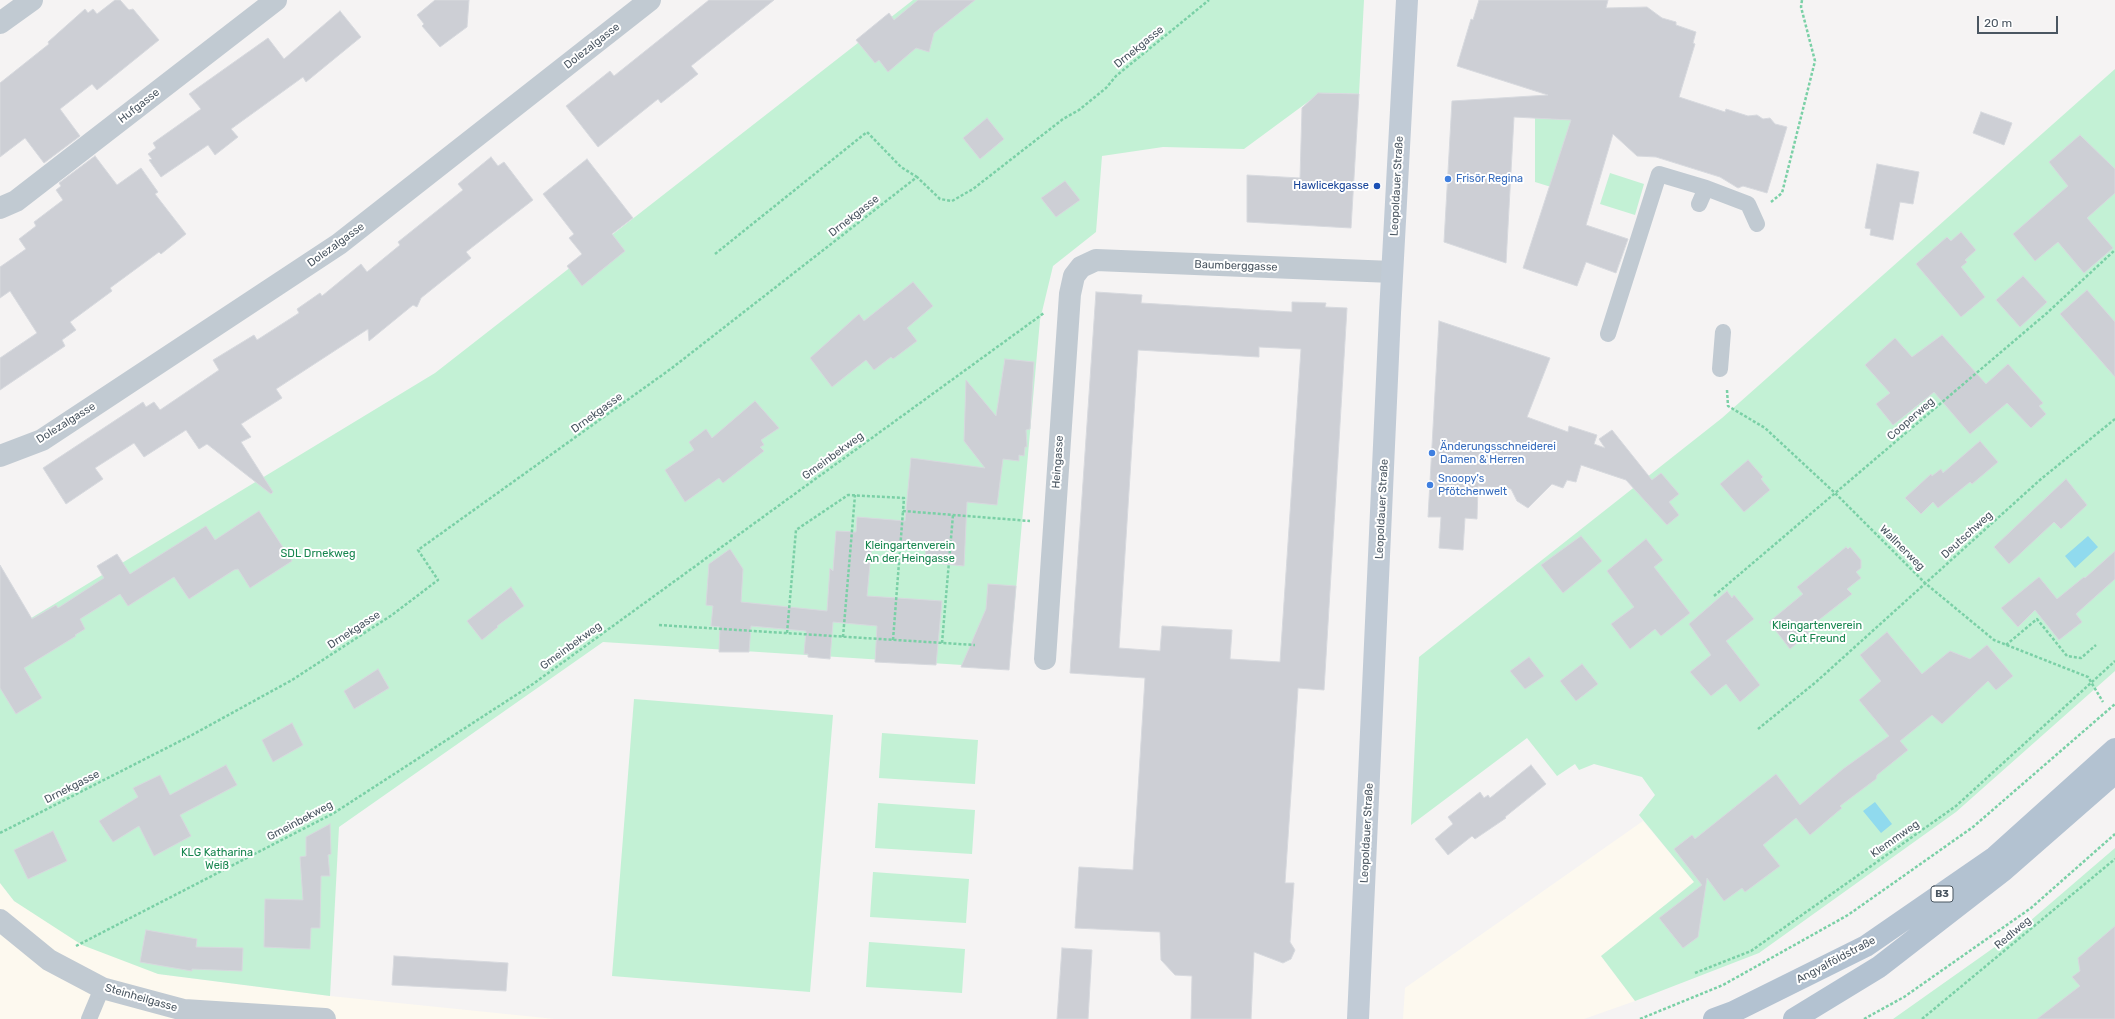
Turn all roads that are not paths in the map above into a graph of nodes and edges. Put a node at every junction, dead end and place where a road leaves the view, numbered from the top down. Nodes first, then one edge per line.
1 (32, 0) edge
2 (276, 0) edge
3 (650, 0) edge
4 (1407, 0) edge
5 (0, 23) edge
6 (1706, 188) junction
7 (1699, 204) dead end
8 (0, 208) edge
9 (1757, 224) road end
10 (1081, 267) joint
11 (1392, 272) junction
12 (1723, 332) dead end
13 (1608, 334) dead end
14 (1720, 369) dead end
15 (0, 456) edge
16 (1046, 659) dead end
17 (2115, 749) edge
18 (2115, 773) edge
19 (0, 920) edge
20 (102, 988) junction
21 (89, 1019) edge
22 (325, 1019) edge
23 (1358, 1019) edge
24 (1714, 1019) edge
25 (1794, 1019) edge

1 - 5 street
2 - 8 street, Hufgasse
3 - 15 street, Dolezalgasse
4 - 11 main road, Leopoldauer Straße
6 - 7 lane
6 - 9 lane
6 - 13 lane
10 - 11 street, Baumberggasse
10 - 16 street, Heingasse
11 - 23 main road, Leopoldauer Straße
12 - 14 lane
17 - 24 main road, Angyalföldstraße / B3
18 - 25 main road, B3
19 - 20 street, Steinheilgasse
20 - 21 lane
20 - 22 street, Steinheilgasse

